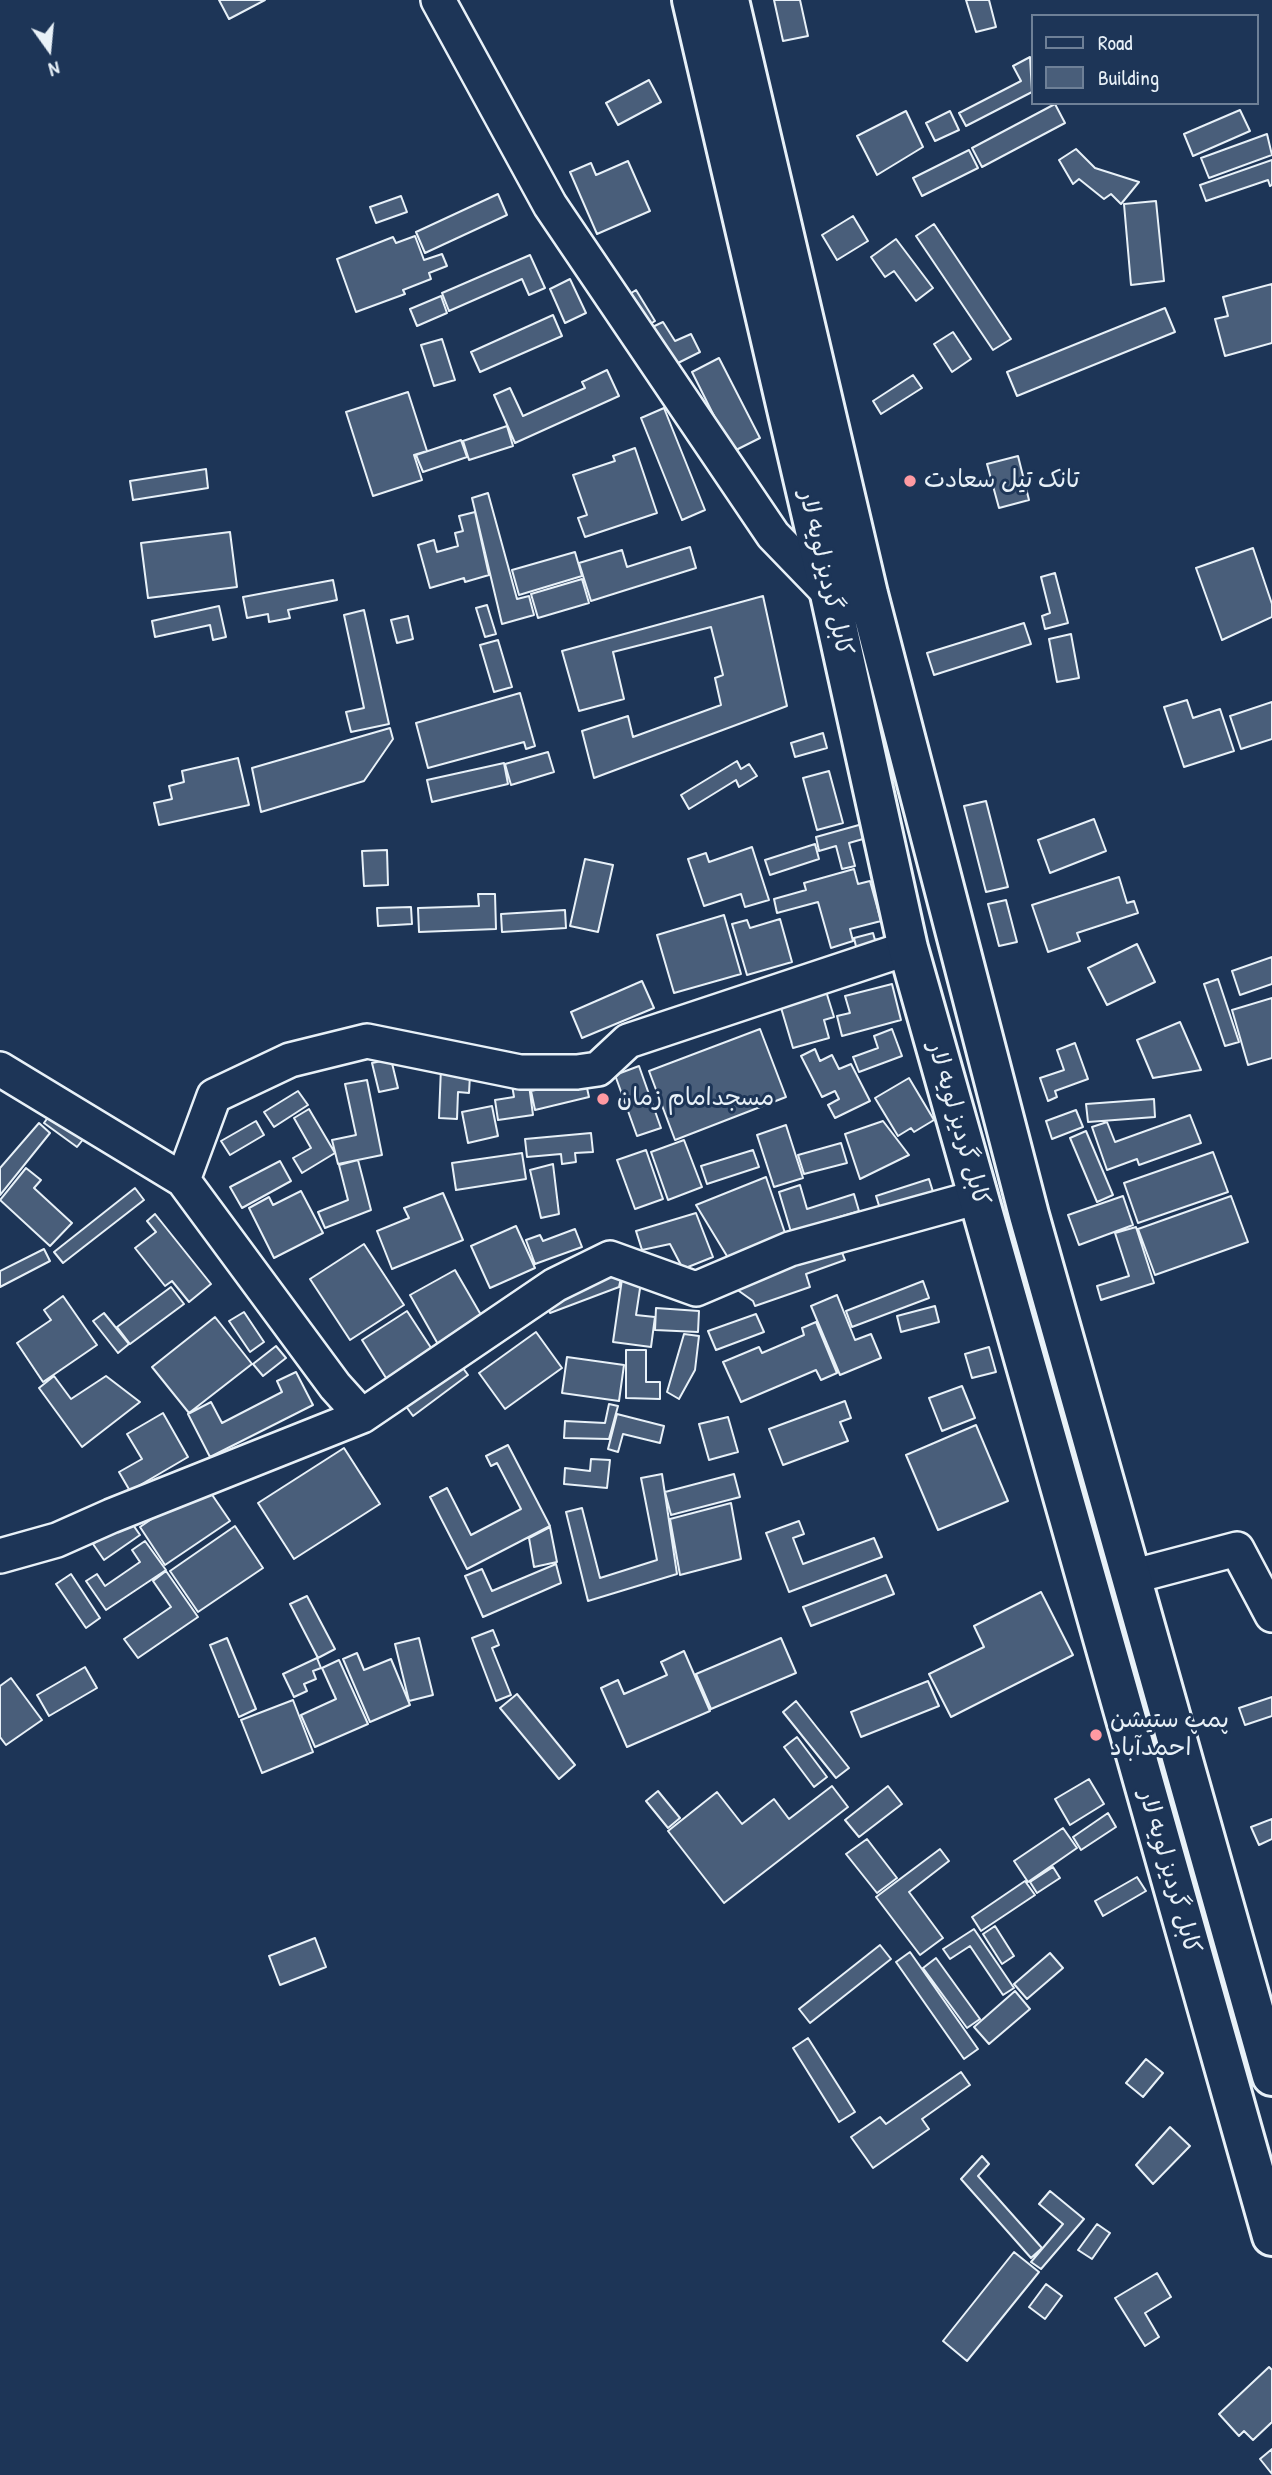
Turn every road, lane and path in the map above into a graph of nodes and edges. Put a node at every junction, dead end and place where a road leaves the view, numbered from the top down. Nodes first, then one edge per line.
1 (438, 0) edge
2 (692, 0) edge
3 (729, 0) edge
4 (830, 594) junction
5 (908, 948) junction
6 (0, 1069) edge
7 (183, 1180) junction
8 (978, 1197) junction
9 (362, 1416) junction
10 (0, 1556) edge
11 (1132, 1577) junction
12 (1272, 1615) edge
13 (1272, 2076) edge
14 (1272, 2236) edge

1 - 4 street
2 - 4 highway, کابل گردیز لویه لار
3 - 11 highway, کابل گردیز لویه لار
4 - 5 highway, کابل گردیز لویه لار
5 - 7 street
5 - 8 highway, کابل گردیز لویه لار
6 - 7 street
7 - 9 street
8 - 9 street
8 - 14 highway, کابل گردیز لویه لار
9 - 10 street
11 - 12 street
11 - 13 highway, کابل گردیز لویه لار

